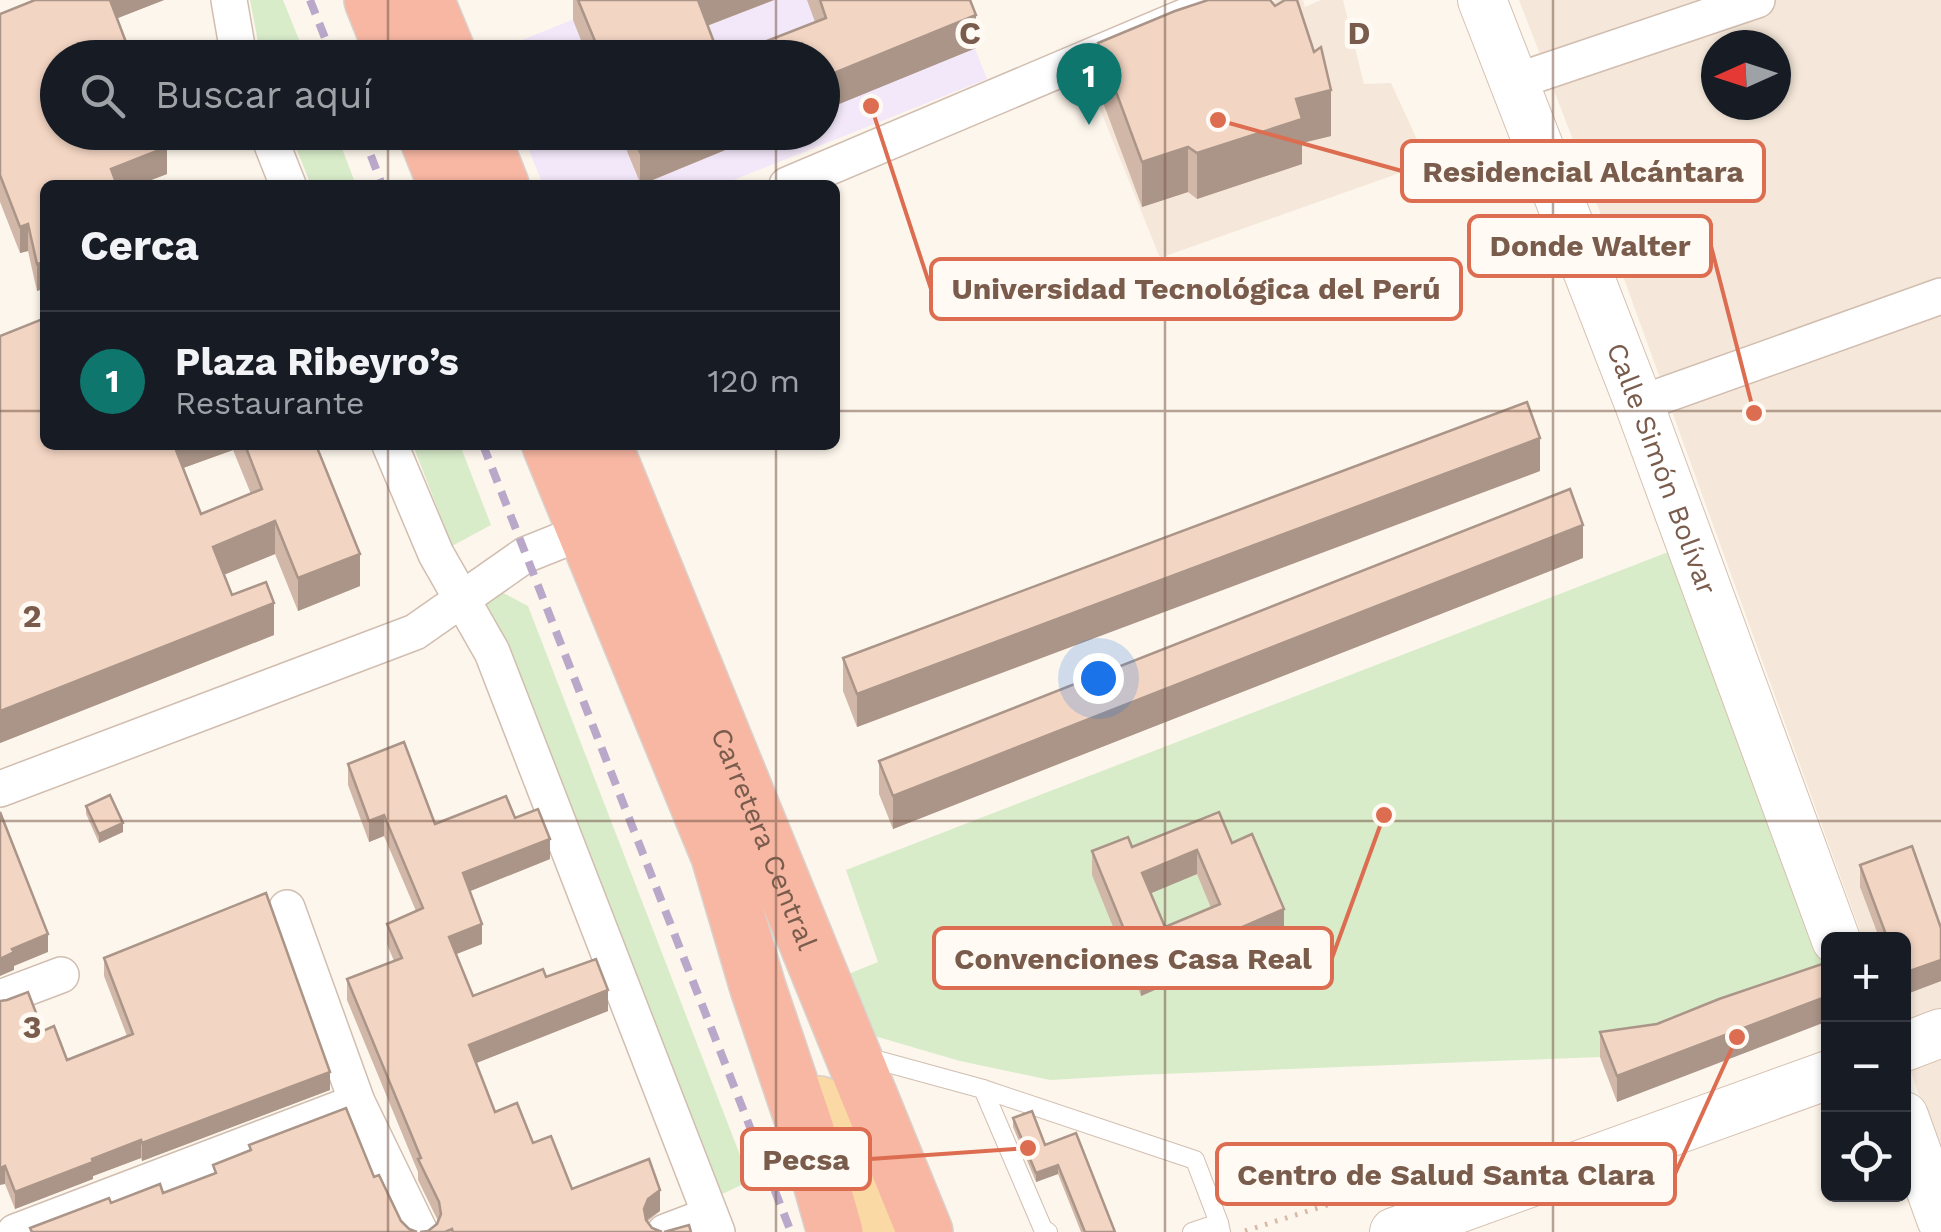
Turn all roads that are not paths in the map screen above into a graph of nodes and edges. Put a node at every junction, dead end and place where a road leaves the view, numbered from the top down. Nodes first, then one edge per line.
1 (230, 0) edge
2 (372, 0) edge
3 (426, 0) edge
4 (1224, 0) edge
5 (1482, 0) edge
6 (1756, 0) edge
7 (237, 40) edge
8 (388, 40) edge
9 (443, 40) edge
10 (1514, 82) junction
11 (274, 150) edge
12 (432, 150) edge
13 (487, 150) edge
14 (286, 180) edge
15 (444, 180) edge
16 (499, 180) edge
17 (799, 180) edge
18 (1941, 296) edge
19 (1639, 404) junction
20 (392, 450) edge
21 (554, 450) edge
22 (604, 450) edge
23 (607, 522) junction
24 (462, 597) junction
25 (0, 790) edge
26 (719, 856) junction
27 (287, 908) dead end
28 (1833, 932) edge
29 (61, 975) dead end
30 (0, 998) edge
31 (1941, 1033) edge
32 (1911, 1044) edge
33 (851, 1052) junction
34 (1821, 1077) edge
35 (983, 1088) junction
36 (357, 1102) junction
37 (1911, 1136) edge
38 (1941, 1220) edge
39 (713, 1223) edge
40 (1220, 1227) edge
41 (1044, 1231) edge
42 (1401, 1231) edge
43 (15, 1232) edge
44 (420, 1232) edge
45 (666, 1232) edge
46 (835, 1232) edge
47 (871, 1232) edge
48 (925, 1232) edge
49 (1192, 1232) edge

1 - 7 street
2 - 8 highway
3 - 9 highway
4 - 17 street
5 - 10 street, Calle Simón Bolívar
6 - 10 street
10 - 19 street, Calle Simón Bolívar
11 - 14 street
12 - 15 highway
13 - 16 highway
18 - 19 street
19 - 28 street, Calle Simón Bolívar
20 - 24 street
21 - 23 highway, Carretera Central
22 - 23 highway, Carretera Central
23 - 24 street
23 - 26 highway, Carretera Central
23 - 33 highway, Carretera Central
24 - 25 street
24 - 39 street
26 - 46 highway
26 - 47 main road, Carretera Central
27 - 36 street
29 - 30 street
31 - 32 street
33 - 35 lane
33 - 48 highway, Carretera Central
34 - 42 street
35 - 40 lane
35 - 41 lane
36 - 43 street
36 - 44 street
37 - 38 street
39 - 45 street
40 - 49 lane

